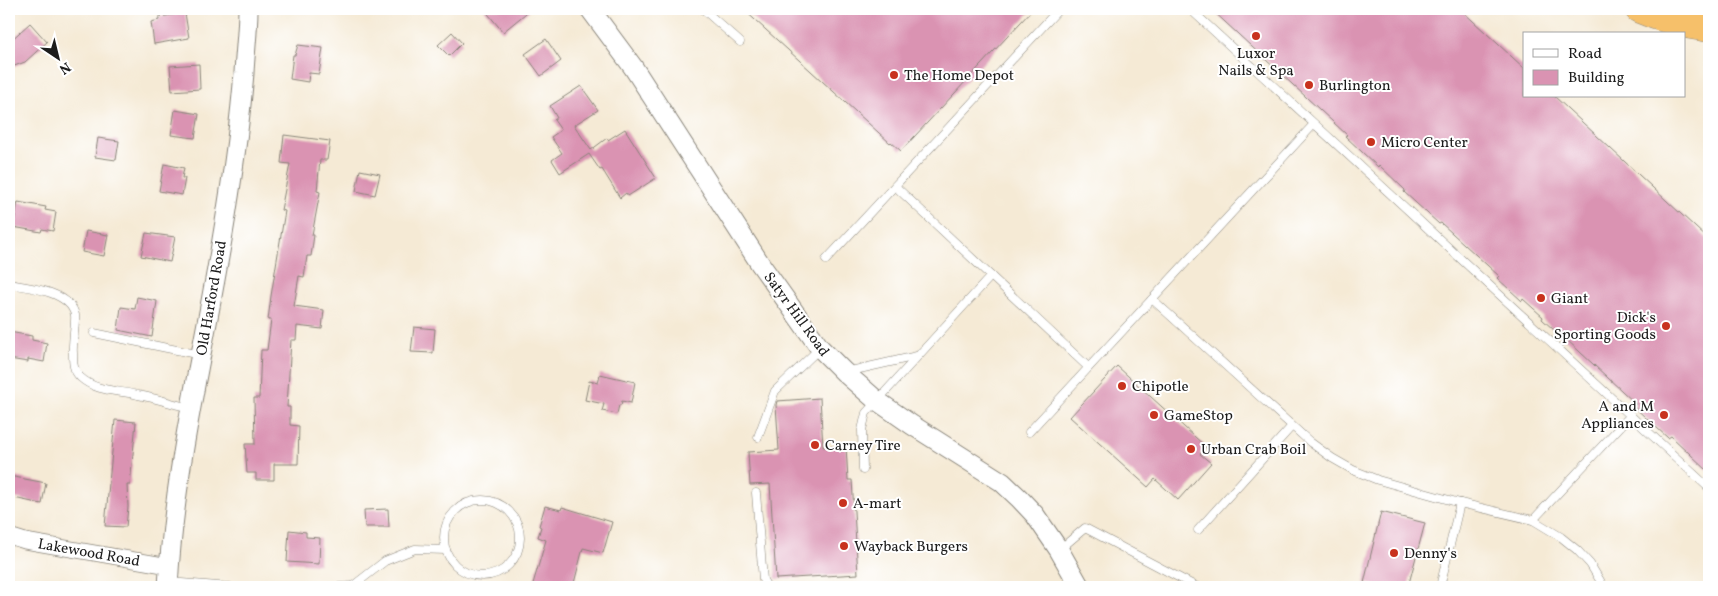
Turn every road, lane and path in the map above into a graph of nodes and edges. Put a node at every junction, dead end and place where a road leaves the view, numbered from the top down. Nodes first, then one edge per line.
1 (248, 9) edge
2 (590, 9) edge
3 (703, 9) edge
4 (1059, 9) edge
5 (1190, 9) edge
6 (1639, 9) edge
7 (1709, 28) edge
8 (740, 42) dead end
9 (1314, 124) junction
10 (895, 186) junction
11 (826, 260) dead end
12 (991, 276) junction
13 (9, 284) edge
14 (1152, 299) junction
15 (94, 334) dead end
16 (820, 348) junction
17 (201, 355) junction
18 (917, 356) junction
19 (1088, 367) junction
20 (844, 372) junction
21 (876, 400) junction
22 (190, 408) junction
23 (1631, 416) junction
24 (1292, 426) junction
25 (1029, 432) dead end
26 (758, 437) dead end
27 (863, 470) dead end
28 (1709, 488) edge
29 (756, 493) dead end
30 (1460, 504) junction
31 (1533, 520) junction
32 (1198, 530) dead end
33 (9, 536) edge
34 (446, 550) junction
35 (1059, 550) junction
36 (169, 578) edge
37 (354, 586) edge
38 (230, 587) edge
39 (339, 587) edge
40 (767, 587) edge
41 (1080, 587) edge
42 (1197, 587) edge
43 (1440, 587) edge
44 (1604, 587) edge

1 - 17 street, Old Harford Road
2 - 16 street, Satyr Hill Road
3 - 8 lane
4 - 10 lane
5 - 9 lane
6 - 7 highway
9 - 14 lane
9 - 23 lane
10 - 11 lane
10 - 12 lane
12 - 18 lane
12 - 19 lane
13 - 22 lane
14 - 19 lane
14 - 24 lane
15 - 17 lane
16 - 20 street, Satyr Hill Road
16 - 26 lane
17 - 22 street, Old Harford Road
18 - 20 lane
18 - 21 lane
19 - 25 lane
20 - 21 street, Satyr Hill Road
21 - 27 lane
21 - 35 street, Satyr Hill Road
22 - 36 street, Old Harford Road
23 - 28 lane
23 - 31 lane
24 - 30 lane
24 - 32 lane
29 - 40 lane
30 - 31 lane
30 - 43 lane
31 - 44 lane
33 - 36 street, Lakewood Road
34 - 34 lane
34 - 37 lane
35 - 41 street, Satyr Hill Road
35 - 42 lane
36 - 38 lane
37 - 39 lane

